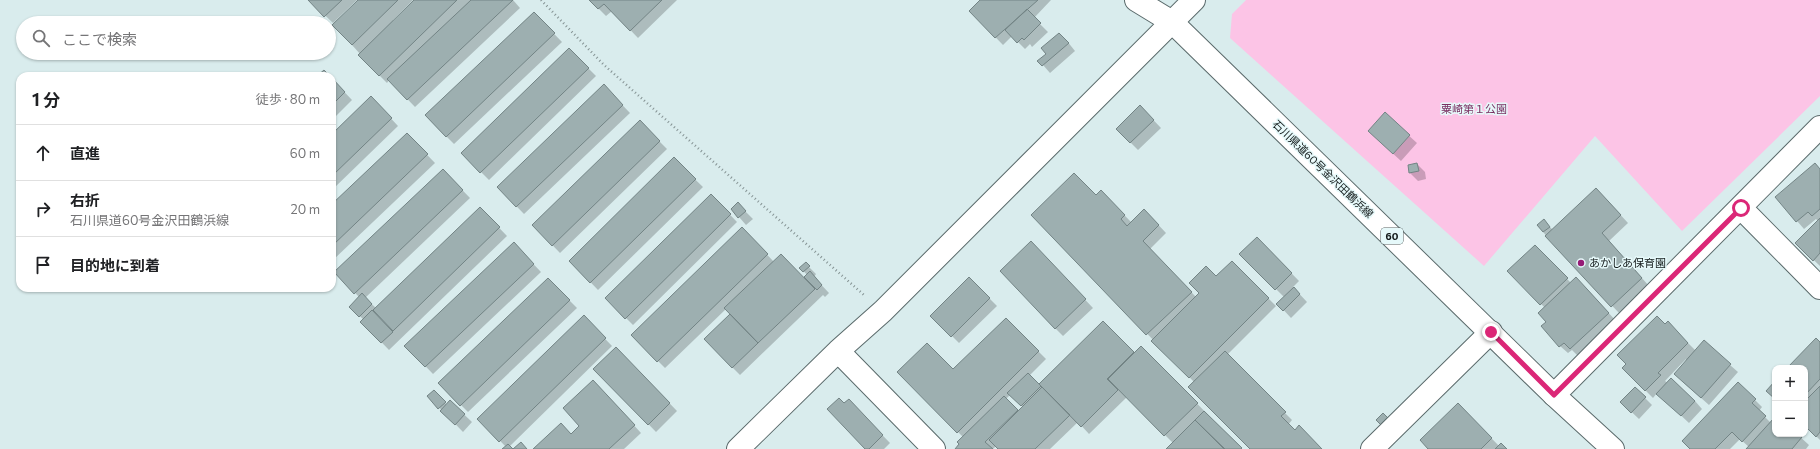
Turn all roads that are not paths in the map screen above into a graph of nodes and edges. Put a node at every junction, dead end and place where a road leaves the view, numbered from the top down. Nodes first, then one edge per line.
1 (1136, 0) edge
2 (1150, 0) edge
3 (1194, 0) edge
4 (1172, 22) junction
5 (1820, 127) edge
6 (1741, 208) junction
7 (1820, 288) edge
8 (1491, 332) junction
9 (838, 351) junction
10 (1554, 395) junction
11 (738, 449) edge
12 (934, 449) edge
13 (1372, 449) edge
14 (1613, 449) edge

1 - 4 street
2 - 4 street
3 - 4 street
4 - 8 street, 石川県道60号金沢田鶴浜線 / 60
4 - 9 street
5 - 6 street
6 - 7 street
6 - 10 street
8 - 10 street, 石川県道60号金沢田鶴浜線 / 60
8 - 13 street
9 - 11 street
9 - 12 street
10 - 14 street, 石川県道60号金沢田鶴浜線 / 60

